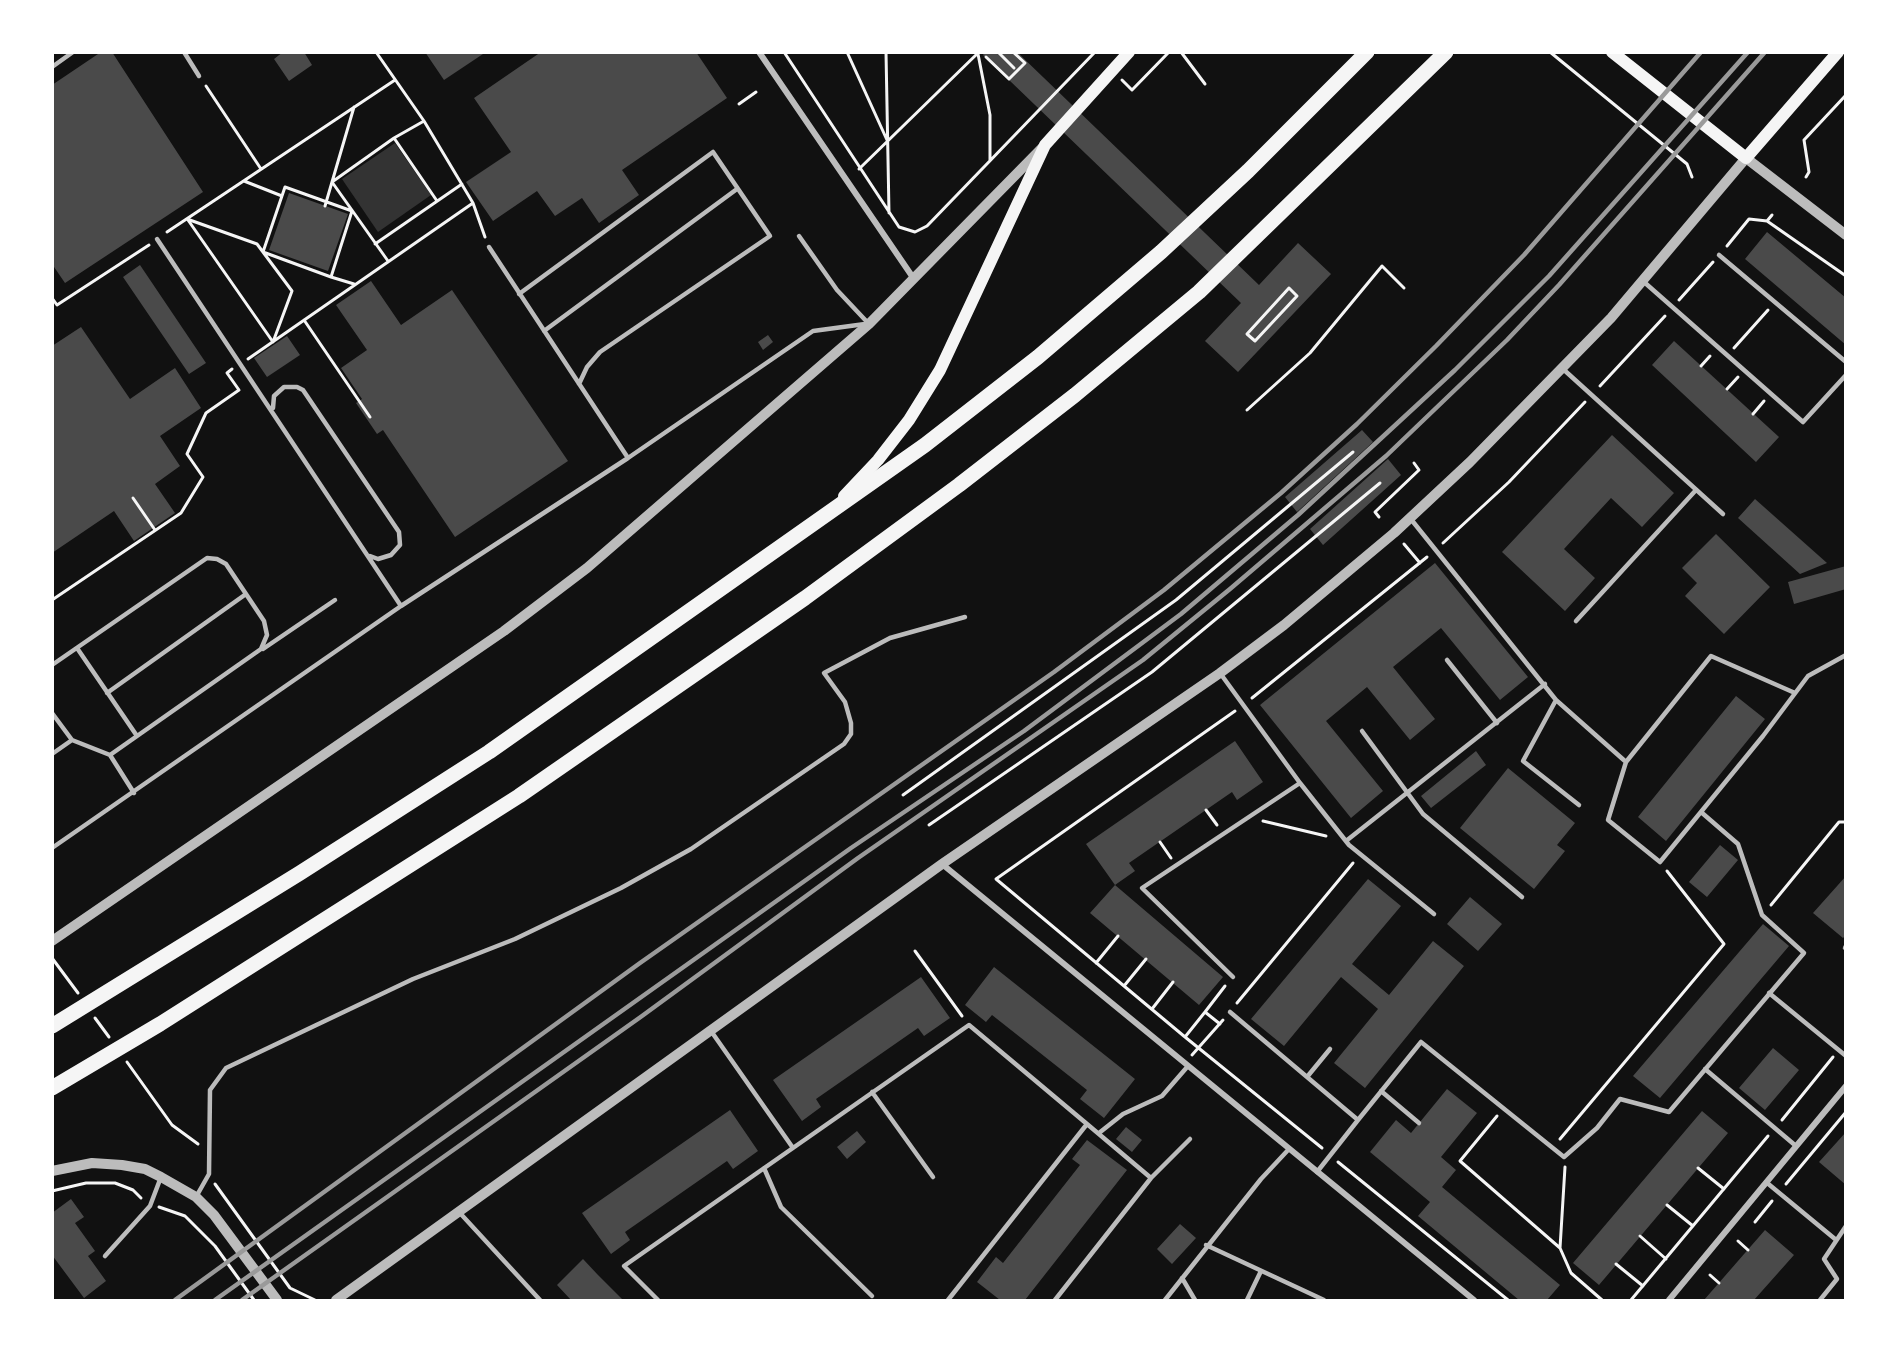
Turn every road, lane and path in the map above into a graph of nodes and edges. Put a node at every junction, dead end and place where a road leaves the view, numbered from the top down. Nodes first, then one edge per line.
1 (73, 52) edge
2 (184, 52) edge
3 (376, 52) edge
4 (759, 52) edge
5 (784, 52) edge
6 (847, 52) edge
7 (886, 52) edge
8 (998, 52) edge
9 (1013, 52) edge
10 (1095, 52) edge
11 (1129, 52) edge
12 (1181, 52) edge
13 (1367, 52) edge
14 (1446, 52) edge
15 (1550, 52) edge
16 (1612, 52) edge
17 (1838, 52) edge
18 (978, 53) edge
19 (986, 57) dead end
20 (52, 67) edge
21 (1014, 68) dead end
22 (199, 76) dead end
23 (395, 80) junction
24 (1205, 84) dead end
25 (756, 92) dead end
26 (1845, 94) edge
27 (212, 95) dead end
28 (739, 104) dead end
29 (354, 107) junction
30 (424, 121) junction
31 (394, 138) junction
32 (888, 142) junction
33 (1045, 145) junction
34 (1746, 158) junction
35 (990, 161) junction
36 (261, 169) junction
37 (860, 169) junction
38 (1692, 177) dead end
39 (1806, 177) dead end
40 (244, 181) junction
41 (332, 182) junction
42 (462, 184) junction
43 (738, 189) junction
44 (282, 196) junction
45 (326, 201) junction
46 (437, 201) junction
47 (473, 203) junction
48 (325, 206) dead end
49 (352, 211) junction
50 (889, 213) junction
51 (1772, 215) dead end
52 (187, 219) junction
53 (1767, 221) junction
54 (1845, 235) edge
55 (799, 236) dead end
56 (157, 239) junction
57 (375, 244) junction
58 (489, 247) joint
59 (263, 252) junction
60 (1719, 255) junction
61 (388, 261) junction
62 (1845, 276) edge
63 (331, 277) junction
64 (914, 279) junction
65 (1644, 282) junction
66 (354, 284) junction
67 (1404, 288) dead end
68 (519, 294) junction
69 (52, 298) edge
70 (1775, 302) junction
71 (57, 305) junction
72 (52, 308) edge
73 (1672, 308) junction
74 (1277, 318) joint
75 (304, 320) junction
76 (869, 324) junction
77 (544, 331) junction
78 (273, 342) junction
79 (1728, 356) junction
80 (1845, 362) edge
81 (241, 363) junction
82 (1562, 368) junction
83 (1845, 375) edge
84 (579, 384) junction
85 (1771, 394) junction
86 (1592, 395) junction
87 (1246, 410) dead end
88 (275, 414) junction
89 (1754, 414) dead end
90 (370, 417) dead end
91 (1353, 452) dead end
92 (628, 458) junction
93 (1414, 463) dead end
94 (1380, 483) dead end
95 (1696, 490) junction
96 (133, 498) dead end
97 (1723, 514) dead end
98 (1379, 518) dead end
99 (1410, 518) junction
100 (823, 519) junction
101 (155, 530) junction
102 (1404, 544) dead end
103 (1435, 550) junction
104 (368, 555) junction
105 (1420, 563) junction
106 (246, 594) junction
107 (52, 600) edge
108 (335, 600) dead end
109 (401, 606) junction
110 (965, 617) dead end
111 (1576, 621) dead end
112 (77, 648) junction
113 (258, 652) junction
114 (1845, 656) edge
115 (1447, 660) dead end
116 (52, 665) edge
117 (1221, 673) junction
118 (1545, 684) junction
119 (107, 693) junction
120 (1795, 693) junction
121 (1556, 700) junction
122 (1244, 705) junction
123 (52, 713) edge
124 (1497, 723) junction
125 (1362, 731) dead end
126 (137, 736) junction
127 (72, 740) junction
128 (52, 754) edge
129 (110, 755) junction
130 (1626, 762) junction
131 (1300, 783) junction
132 (1408, 791) junction
133 (134, 793) junction
134 (903, 795) dead end
135 (1579, 805) dead end
136 (1206, 810) dead end
137 (1701, 812) junction
138 (1246, 818) junction
139 (1845, 822) edge
140 (929, 825) dead end
141 (1223, 833) junction
142 (1346, 841) junction
143 (1160, 842) dead end
144 (52, 848) edge
145 (1360, 854) junction
146 (1660, 862) junction
147 (942, 864) junction
148 (1176, 865) junction
149 (1522, 897) dead end
150 (1434, 914) dead end
151 (1762, 915) junction
152 (1118, 936) dead end
153 (52, 941) edge
154 (915, 951) dead end
155 (1146, 960) dead end
156 (1096, 963) junction
157 (1233, 977) joint
158 (1173, 982) dead end
159 (1124, 986) junction
160 (1769, 993) junction
161 (1152, 1009) junction
162 (1230, 1012) joint
163 (969, 1025) junction
164 (52, 1026) edge
165 (711, 1031) junction
166 (1185, 1037) dead end
167 (1330, 1049) dead end
168 (1839, 1050) junction
169 (1845, 1056) edge
170 (1186, 1065) junction
171 (1706, 1069) junction
172 (1307, 1077) junction
173 (1845, 1086) edge
174 (52, 1088) edge
175 (1381, 1091) junction
176 (872, 1092) junction
177 (1504, 1108) junction
178 (1845, 1112) edge
179 (1358, 1120) junction
180 (1419, 1123) dead end
181 (1087, 1124) junction
182 (172, 1125) dead end
183 (1775, 1128) junction
184 (1099, 1133) junction
185 (1190, 1138) dead end
186 (1796, 1146) junction
187 (1552, 1147) junction
188 (793, 1148) junction
189 (1289, 1149) junction
190 (1564, 1157) junction
191 (764, 1168) junction
192 (1698, 1168) dead end
193 (52, 1171) edge
194 (1317, 1172) junction
195 (209, 1174) junction
196 (161, 1177) junction
197 (933, 1177) dead end
198 (1151, 1178) junction
199 (1766, 1182) junction
200 (1724, 1189) junction
201 (52, 1191) edge
202 (1779, 1192) junction
203 (196, 1197) junction
204 (1667, 1205) dead end
205 (150, 1206) junction
206 (459, 1212) junction
207 (1755, 1222) dead end
208 (1693, 1226) junction
209 (1845, 1226) edge
210 (1640, 1236) dead end
211 (1835, 1239) junction
212 (1738, 1241) dead end
213 (1449, 1242) dead end
214 (1206, 1245) junction
215 (1444, 1248) dead end
216 (1560, 1248) junction
217 (1748, 1250) dead end
218 (105, 1256) dead end
219 (1666, 1259) junction
220 (1616, 1264) dead end
221 (1477, 1266) dead end
222 (1261, 1271) junction
223 (1472, 1272) dead end
224 (1710, 1275) dead end
225 (1845, 1276) edge
226 (1182, 1278) junction
227 (1837, 1279) junction
228 (1719, 1283) dead end
229 (1643, 1287) junction
230 (1506, 1290) dead end
231 (872, 1296) dead end
232 (1502, 1296) dead end
233 (254, 1300) edge
234 (277, 1300) edge
235 (315, 1300) edge
236 (336, 1300) edge
237 (540, 1300) edge
238 (658, 1300) edge
239 (948, 1300) edge
240 (1055, 1300) edge
241 (1165, 1300) edge
242 (1195, 1300) edge
243 (1247, 1300) edge
244 (1324, 1300) edge
245 (1474, 1300) edge
246 (1602, 1300) edge
247 (1631, 1300) edge
248 (1669, 1300) edge
249 (1820, 1300) edge

1 - 20 lane
2 - 22 lane
3 - 23 path
4 - 64 street
5 - 37 path
6 - 32 path
7 - 32 path
8 - 21 path
9 - 19 path
10 - 35 path
11 - 33 main road
12 - 24 path
13 - 100 main road
14 - 174 main road
15 - 38 path
16 - 34 main road
17 - 34 main road
18 - 32 path
18 - 35 path
23 - 29 path
23 - 30 path
25 - 28 path
26 - 39 path
27 - 36 path
29 - 36 path
29 - 41 path
30 - 31 path
30 - 42 path
31 - 41 path
31 - 46 path
32 - 37 path
32 - 50 path
33 - 64 street
33 - 100 main road
34 - 54 street
34 - 65 street
35 - 50 path
36 - 40 path
37 - 50 path
40 - 44 path
40 - 52 path
41 - 45 path
41 - 49 path
42 - 46 path
42 - 47 path
43 - 68 lane
43 - 77 lane
43 - 84 lane
44 - 45 path
44 - 59 path
45 - 48 path
45 - 49 path
46 - 57 path
47 - 58 path
47 - 61 path
49 - 57 path
49 - 63 path
51 - 53 path
52 - 56 path
52 - 59 path
52 - 78 path
53 - 60 path
53 - 62 path
55 - 76 lane
56 - 71 path
56 - 81 lane
57 - 61 path
58 - 68 lane
59 - 63 path
59 - 78 path
60 - 70 lane
60 - 73 path
61 - 66 path
63 - 66 path
64 - 76 street
65 - 73 lane
65 - 82 street
66 - 75 path
67 - 87 path
68 - 77 lane
69 - 71 path
70 - 79 path
70 - 80 lane
71 - 72 path
73 - 79 lane
73 - 86 path
74 - 74 path
75 - 78 path
75 - 90 path
76 - 92 lane
76 - 153 street
77 - 84 lane
78 - 81 path
79 - 85 lane
81 - 88 lane
81 - 101 path
82 - 86 lane
82 - 99 street
83 - 85 lane
84 - 92 lane
85 - 89 path
86 - 95 lane
86 - 103 path
88 - 104 lane
88 - 104 lane
91 - 134 path
92 - 109 lane
93 - 98 path
94 - 140 path
95 - 97 lane
95 - 111 lane
96 - 101 path
99 - 103 lane
99 - 117 street
100 - 164 main road
101 - 107 path
102 - 105 path
103 - 105 path
103 - 118 lane
104 - 109 lane
105 - 122 path
106 - 112 lane
106 - 113 lane
106 - 119 lane
108 - 113 lane
109 - 133 lane
110 - 195 lane
112 - 116 lane
112 - 119 lane
113 - 126 lane
114 - 120 lane
115 - 124 lane
117 - 122 lane
117 - 147 street
118 - 121 lane
118 - 124 lane
119 - 126 lane
120 - 130 lane
120 - 137 lane
121 - 130 lane
121 - 135 lane
122 - 131 lane
122 - 156 path
123 - 127 lane
124 - 132 lane
125 - 132 lane
126 - 129 lane
127 - 128 lane
127 - 129 lane
129 - 133 lane
130 - 146 lane
131 - 138 lane
131 - 142 lane
132 - 142 lane
132 - 149 lane
133 - 144 lane
136 - 141 path
137 - 146 lane
137 - 151 lane
138 - 141 lane
138 - 142 path
139 - 151 path
141 - 148 lane
142 - 145 lane
143 - 148 path
145 - 150 lane
145 - 162 path
146 - 187 path
147 - 165 street
147 - 170 street
148 - 157 lane
151 - 160 lane
152 - 156 path
154 - 163 path
155 - 159 path
156 - 159 path
157 - 170 path
158 - 161 path
159 - 161 path
160 - 168 lane
160 - 171 lane
161 - 166 path
162 - 172 lane
163 - 176 lane
163 - 181 lane
165 - 188 lane
165 - 206 street
167 - 172 lane
168 - 169 lane
168 - 183 path
170 - 184 lane
170 - 189 street
171 - 183 lane
171 - 190 lane
172 - 179 lane
173 - 186 street
175 - 177 lane
175 - 179 lane
175 - 180 lane
176 - 188 lane
176 - 197 lane
177 - 187 lane
177 - 216 path
178 - 202 path
179 - 194 lane
181 - 184 lane
181 - 239 lane
182 - 195 path
183 - 186 lane
183 - 200 path
184 - 198 lane
185 - 198 lane
186 - 199 street
187 - 190 lane
188 - 191 lane
189 - 194 street
189 - 214 lane
190 - 216 path
191 - 231 lane
191 - 238 lane
192 - 200 path
193 - 196 street
194 - 245 street
195 - 203 lane
195 - 235 path
196 - 203 street
196 - 205 lane
198 - 240 lane
199 - 202 lane
199 - 248 street
200 - 208 path
201 - 205 path
202 - 207 path
202 - 211 lane
203 - 234 street
204 - 208 path
205 - 218 lane
205 - 233 path
206 - 236 street
206 - 237 lane
208 - 219 path
209 - 211 lane
210 - 219 path
211 - 227 lane
212 - 217 path
213 - 215 path
214 - 222 lane
214 - 226 lane
216 - 246 path
219 - 229 path
220 - 229 path
221 - 223 path
222 - 243 lane
222 - 244 lane
224 - 228 path
225 - 227 lane
226 - 241 lane
226 - 242 lane
227 - 249 lane
229 - 247 path
230 - 232 path

